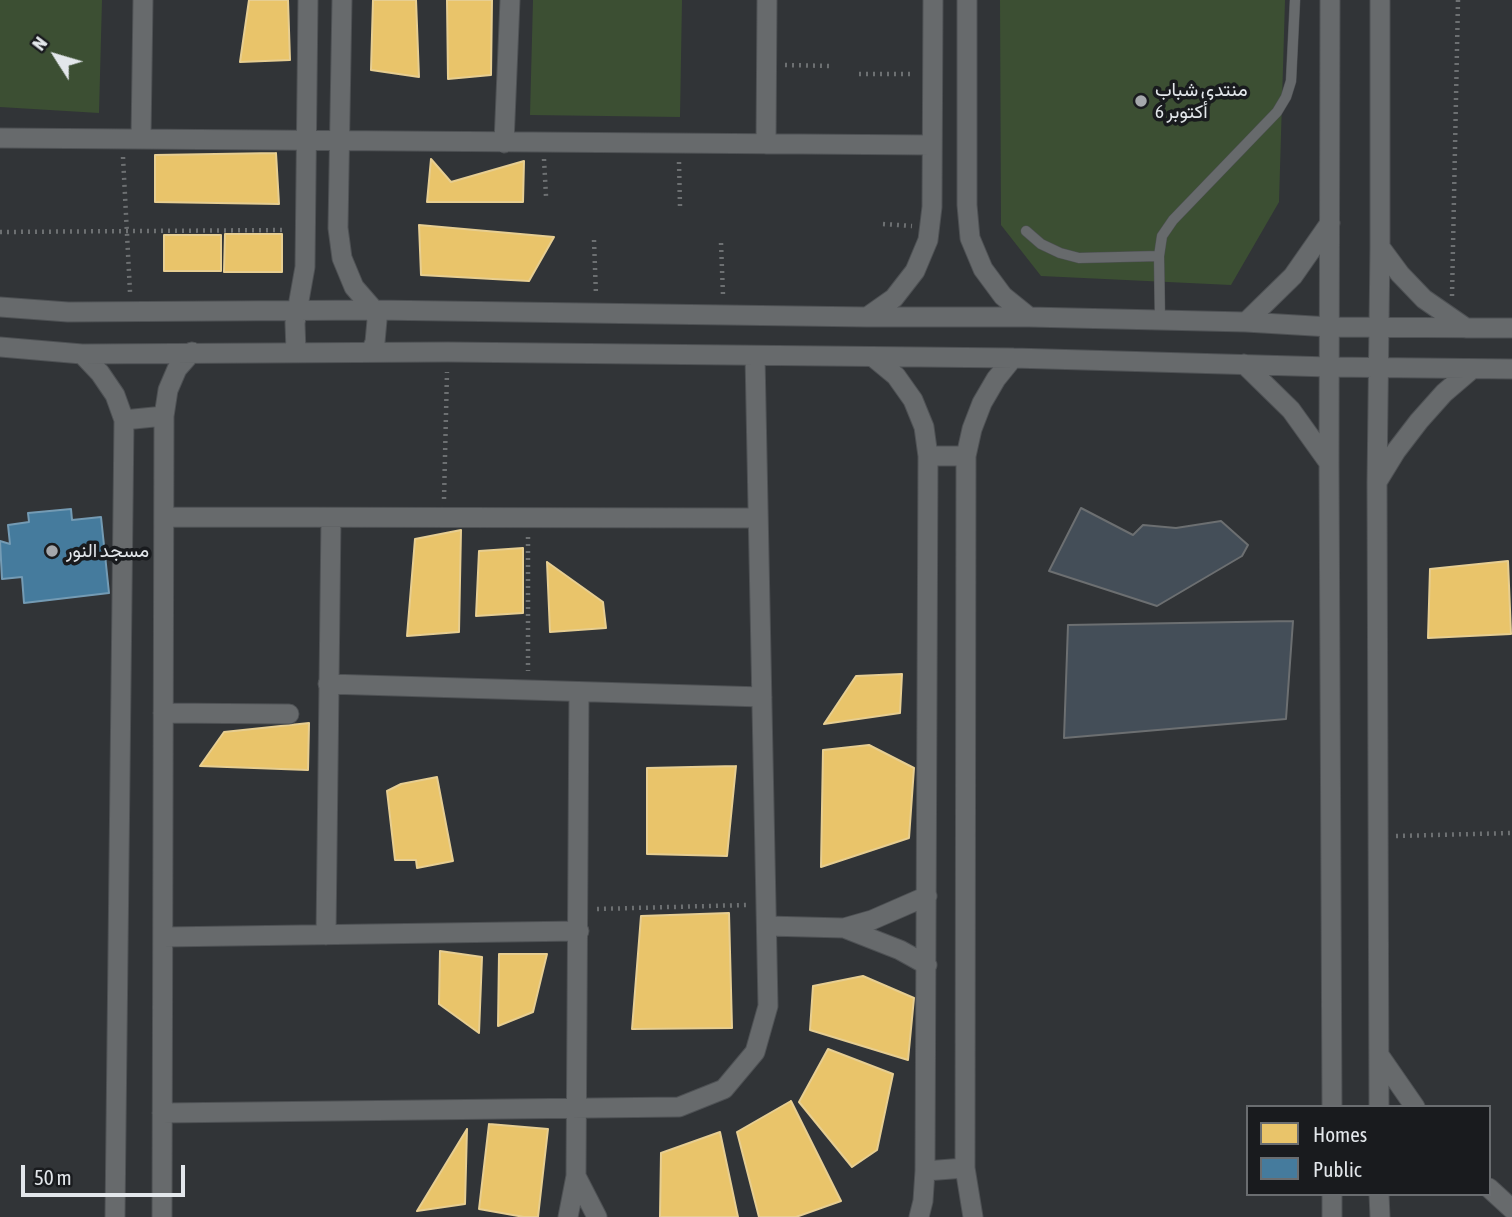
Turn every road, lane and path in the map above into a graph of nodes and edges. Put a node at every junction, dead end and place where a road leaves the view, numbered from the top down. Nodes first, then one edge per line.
1 (143, 0) edge
2 (308, 0) edge
3 (342, 0) edge
4 (510, 0) edge
5 (767, 0) edge
6 (933, 0) edge
7 (967, 0) edge
8 (1295, 0) edge
9 (1330, 0) edge
10 (1380, 0) edge
11 (1458, 0) edge
12 (767, 65) junction
13 (831, 66) dead end
14 (859, 74) dead end
15 (932, 74) junction
16 (0, 138) edge
17 (132, 139) junction
18 (307, 142) junction
19 (339, 142) junction
20 (505, 143) junction
21 (544, 143) junction
22 (678, 144) junction
23 (766, 144) junction
24 (932, 145) junction
25 (546, 197) dead end
26 (680, 206) dead end
27 (1330, 222) junction
28 (883, 224) dead end
29 (930, 226) junction
30 (306, 230) junction
31 (127, 231) junction
32 (1026, 231) dead end
33 (0, 232) edge
34 (594, 240) dead end
35 (722, 243) dead end
36 (1380, 247) junction
37 (1159, 256) junction
38 (0, 307) edge
39 (374, 310) junction
40 (297, 311) junction
41 (131, 312) junction
42 (596, 313) junction
43 (723, 315) junction
44 (867, 317) junction
45 (1029, 317) junction
46 (1160, 320) junction
47 (1246, 322) junction
48 (1459, 324) junction
49 (1330, 327) junction
50 (1378, 327) junction
51 (1512, 328) edge
52 (0, 347) edge
53 (371, 351) junction
54 (192, 352) junction
55 (296, 352) junction
56 (448, 352) junction
57 (82, 354) junction
58 (755, 356) junction
59 (873, 357) junction
60 (1013, 358) junction
61 (1244, 364) junction
62 (1329, 367) junction
63 (1377, 368) junction
64 (1472, 369) junction
65 (1512, 369) edge
66 (164, 416) junction
67 (124, 420) junction
68 (928, 456) junction
69 (966, 456) junction
70 (1329, 463) junction
71 (1377, 483) junction
72 (164, 517) junction
73 (331, 518) junction
74 (443, 518) junction
75 (528, 518) junction
76 (758, 519) junction
77 (328, 684) junction
78 (528, 690) junction
79 (579, 692) junction
80 (762, 697) junction
81 (163, 713) junction
82 (289, 714) dead end
83 (1512, 833) edge
84 (1377, 836) junction
85 (927, 896) junction
86 (766, 904) junction
87 (579, 910) junction
88 (767, 926) junction
89 (844, 928) junction
90 (579, 931) junction
91 (326, 935) junction
92 (163, 937) junction
93 (927, 965) junction
94 (1379, 1055) junction
95 (1332, 1105) edge
96 (1379, 1105) edge
97 (1414, 1105) edge
98 (577, 1108) junction
99 (162, 1113) junction
100 (964, 1168) junction
101 (926, 1171) junction
102 (576, 1176) junction
103 (1491, 1190) edge
104 (1332, 1196) edge
105 (1380, 1196) edge
106 (1512, 1209) edge
107 (115, 1217) edge
108 (162, 1217) edge
109 (568, 1217) edge
110 (597, 1217) edge
111 (919, 1217) edge
112 (974, 1217) edge
113 (1332, 1217) edge
114 (1380, 1217) edge

1 - 17 street
2 - 18 street
3 - 19 street
4 - 20 street
5 - 12 street
6 - 15 street
7 - 45 street
8 - 37 lane
9 - 27 street
10 - 36 street
11 - 48 path
12 - 13 path
12 - 23 street
14 - 15 path
15 - 24 street
16 - 17 street
17 - 18 street
17 - 31 path
18 - 19 street
18 - 30 street
19 - 20 street
19 - 39 street
20 - 21 street
21 - 22 street
21 - 25 path
22 - 23 street
22 - 26 path
23 - 24 street
24 - 29 street
27 - 47 street
27 - 49 street
28 - 29 path
29 - 44 street
30 - 31 path
30 - 40 street
31 - 33 path
31 - 41 path
32 - 37 lane
34 - 42 path
35 - 43 path
36 - 48 street
36 - 50 street
37 - 46 lane
38 - 41 street
39 - 40 street
39 - 42 street
39 - 53 street
40 - 41 street
40 - 55 street
42 - 43 street
43 - 44 street
44 - 45 street
45 - 46 street
46 - 47 street
47 - 49 street
48 - 50 street
48 - 51 street
49 - 50 street
49 - 62 street
50 - 63 street
52 - 57 street
53 - 55 street
53 - 56 street
54 - 55 street
54 - 57 street
54 - 66 street
56 - 58 street
56 - 74 path
57 - 67 street
58 - 59 street
58 - 76 street
59 - 60 street
59 - 68 street
60 - 61 street
60 - 69 street
61 - 62 street
61 - 70 street
62 - 63 street
62 - 70 street
63 - 64 street
63 - 71 street
64 - 65 street
64 - 71 street
66 - 67 street
66 - 72 street
67 - 107 street
68 - 69 street
68 - 85 street
69 - 100 street
70 - 95 street
71 - 84 street
72 - 73 street
72 - 81 street
73 - 74 street
73 - 77 street
74 - 75 street
75 - 76 street
75 - 78 path
76 - 80 street
77 - 78 street
77 - 91 street
78 - 79 street
79 - 80 street
79 - 87 street
80 - 86 street
81 - 82 street
81 - 92 street
83 - 84 path
84 - 94 street
85 - 89 street
85 - 93 street
86 - 87 path
86 - 88 street
87 - 90 street
88 - 89 street
88 - 98 street
89 - 93 street
90 - 91 street
90 - 98 street
91 - 92 street
92 - 99 street
93 - 101 street
94 - 96 street
94 - 97 street
98 - 99 street
98 - 102 street
99 - 108 street
100 - 101 street
100 - 112 street
101 - 111 street
102 - 109 street
102 - 110 street
103 - 106 street
104 - 113 street
105 - 114 street

